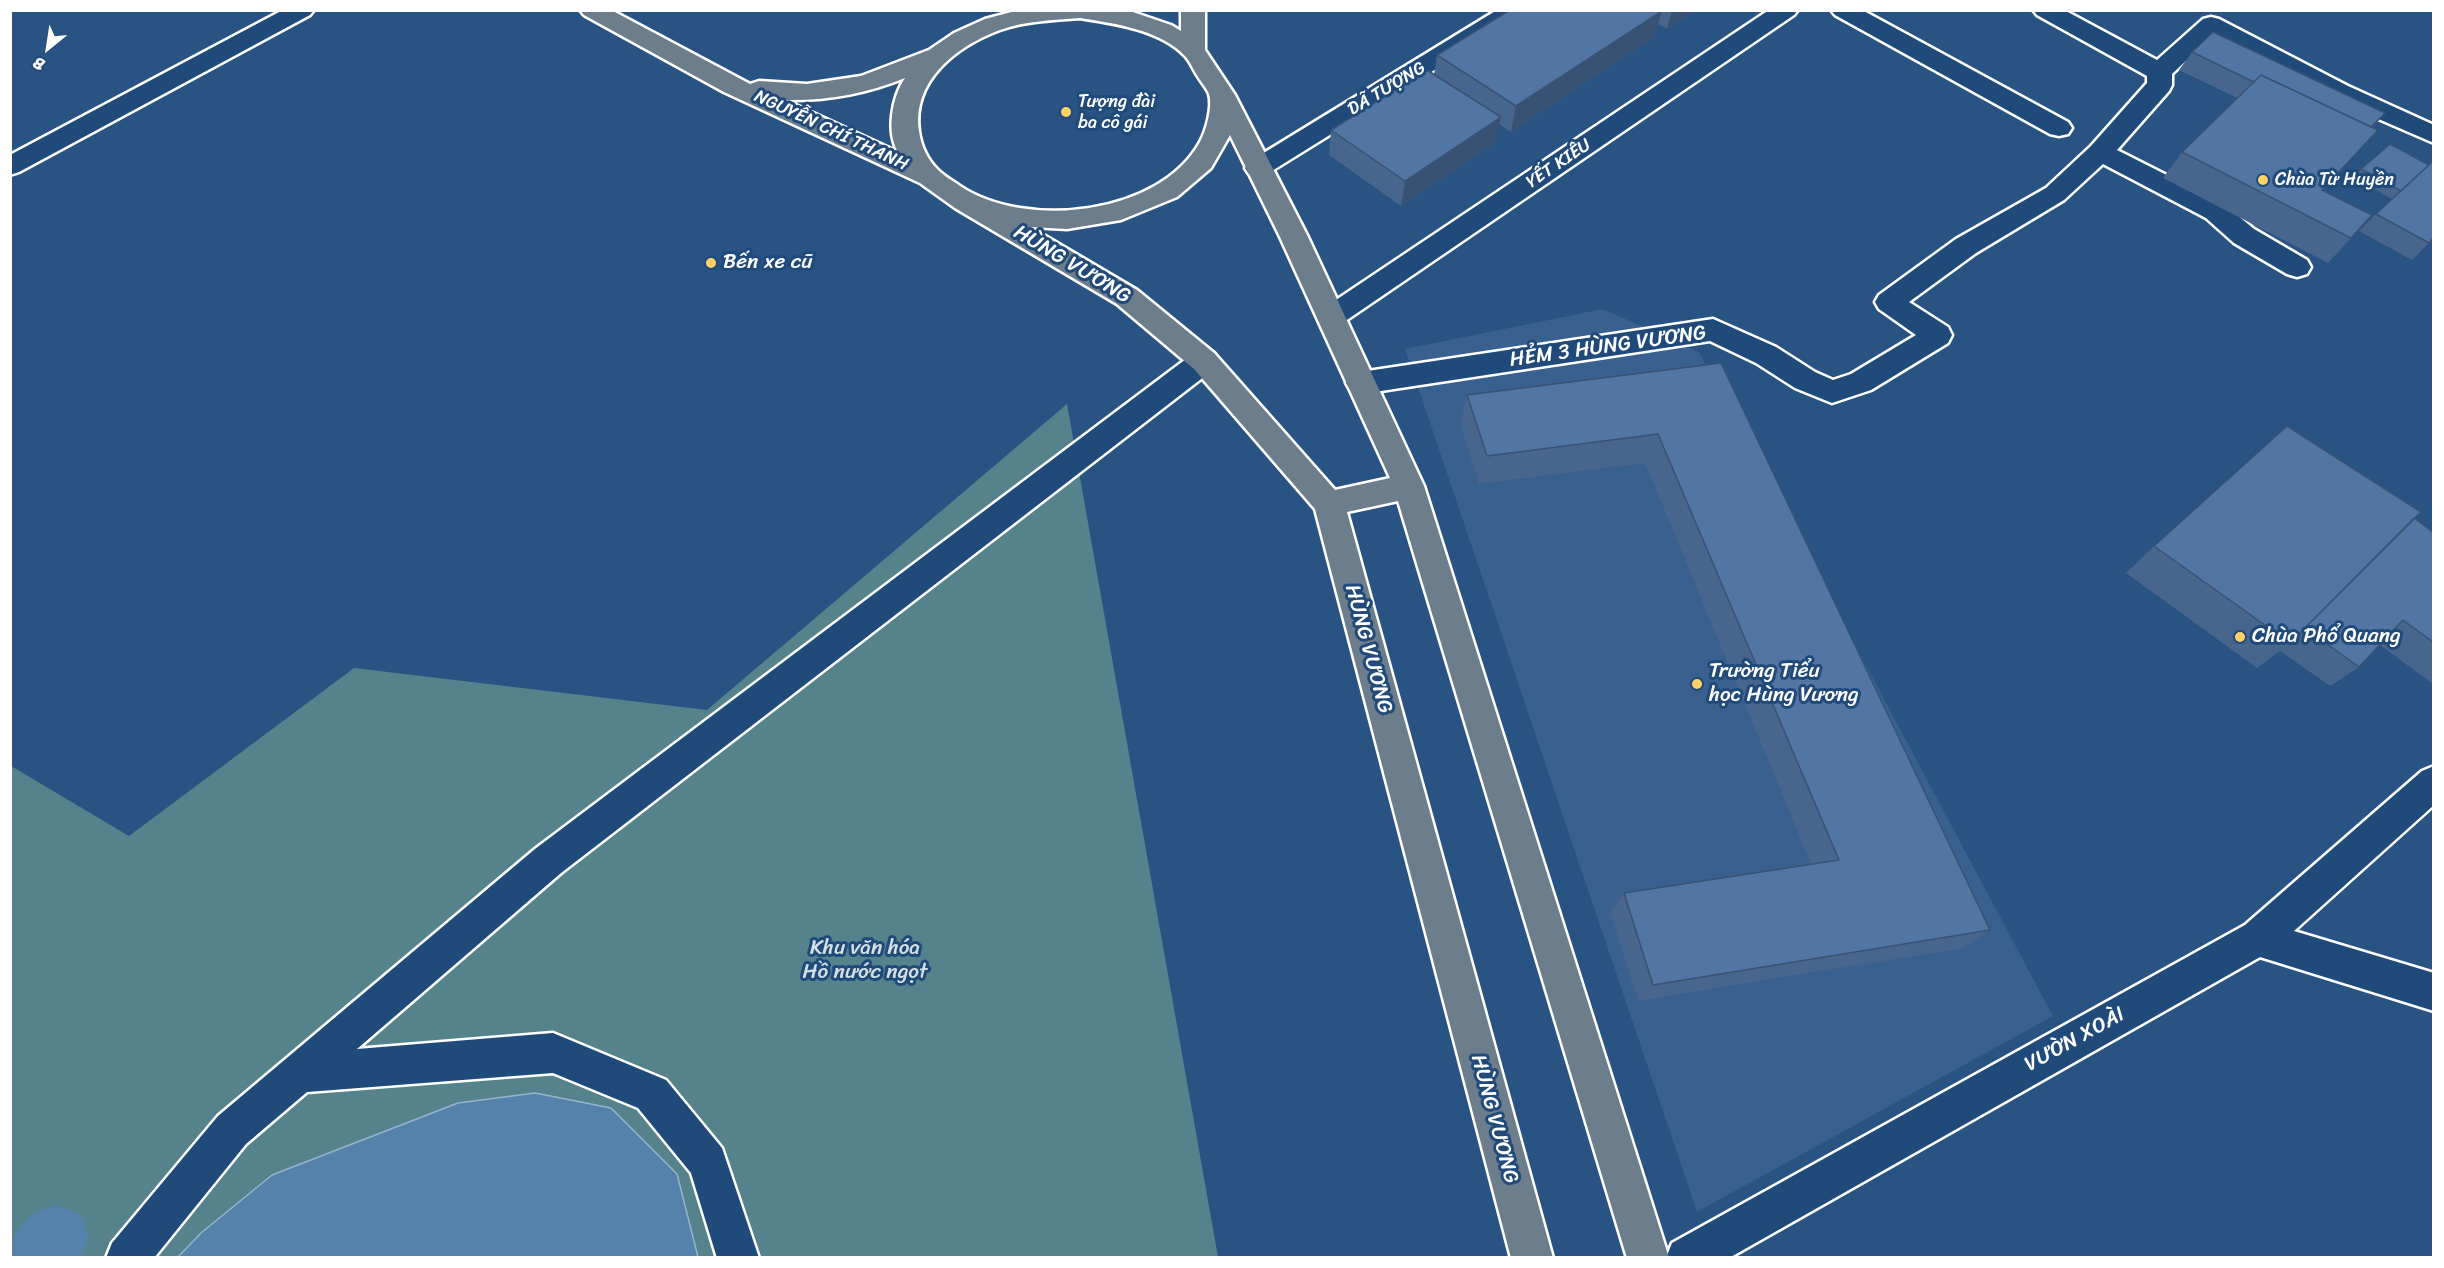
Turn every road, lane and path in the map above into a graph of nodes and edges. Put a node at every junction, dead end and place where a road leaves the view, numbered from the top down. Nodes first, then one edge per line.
1 (302, 10) edge
2 (592, 10) edge
3 (1193, 10) edge
4 (1515, 10) edge
5 (1786, 10) edge
6 (1843, 10) edge
7 (2045, 10) edge
8 (988, 17) edge
9 (1193, 50) junction
10 (938, 55) junction
11 (2159, 72) junction
12 (733, 86) junction
13 (1222, 95) junction
14 (2059, 128) dead end
15 (2433, 135) edge
16 (2100, 153) junction
17 (10, 166) edge
18 (1258, 168) junction
19 (929, 177) junction
20 (964, 201) junction
21 (2297, 267) dead end
22 (1331, 317) junction
23 (1204, 362) junction
24 (1361, 384) junction
25 (1409, 486) junction
26 (1329, 504) junction
27 (2433, 782) edge
28 (2258, 938) junction
29 (2433, 992) edge
30 (299, 1073) junction
31 (127, 1257) edge
32 (738, 1257) edge
33 (1532, 1257) edge
34 (1648, 1257) edge
35 (1687, 1257) edge

1 - 17 street
2 - 12 main road, NGUYỄN CHÍ THANH
3 - 9 main road
4 - 18 street, DÃ TƯỢNG
5 - 22 street, YẾT KIÊU
6 - 14 street
7 - 11 street
8 - 9 main road
8 - 10 main road
9 - 13 main road
10 - 12 main road, NGUYỄN CHÍ THANH
10 - 19 main road
11 - 15 street
11 - 16 street, HẺM 3 HÙNG VƯƠNG
12 - 19 main road, NGUYỄN CHÍ THANH
13 - 18 main road
13 - 20 main road
16 - 21 street
16 - 24 street, HẺM 3 HÙNG VƯƠNG
18 - 22 main road
19 - 20 main road
20 - 23 main road, HÙNG VƯƠNG
22 - 24 main road
23 - 26 main road, HÙNG VƯƠNG
23 - 30 street
24 - 25 main road
25 - 26 main road
25 - 34 main road
26 - 33 main road, HÙNG VƯƠNG
27 - 28 street, VƯỜN XOÀI
28 - 29 street
28 - 35 street, VƯỜN XOÀI
30 - 31 street
30 - 32 street

